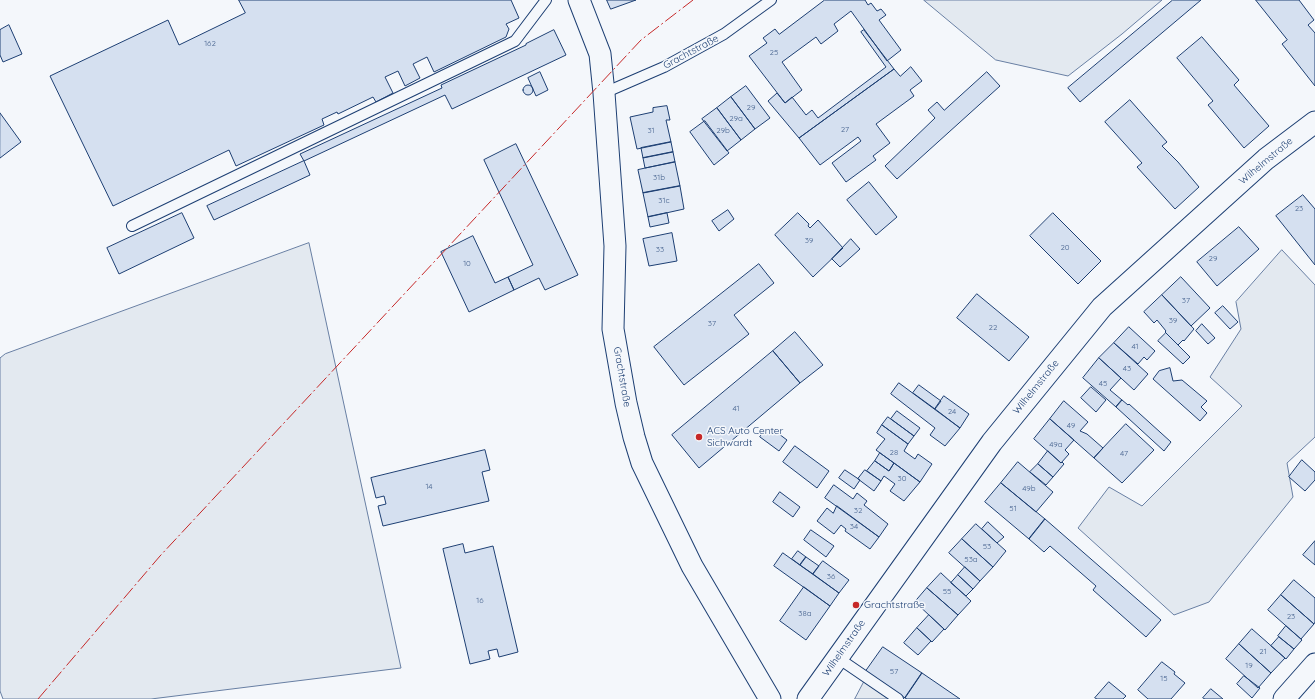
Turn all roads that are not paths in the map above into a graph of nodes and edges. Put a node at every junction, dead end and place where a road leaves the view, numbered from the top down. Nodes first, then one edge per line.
1 (546, 0) edge
2 (579, 0) edge
3 (771, 0) edge
4 (604, 93) junction
5 (1315, 122) edge
6 (132, 226) dead end
7 (838, 658) junction
8 (1315, 664) edge
9 (770, 699) edge
10 (808, 699) edge
11 (898, 699) edge
12 (1284, 699) edge

1 - 6 lane
2 - 4 street, Grachtstraße
3 - 4 lane, Grachtstraße
4 - 9 street, Grachtstraße
5 - 7 street, Wilhelmstraße
7 - 10 street, Wilhelmstraße
7 - 11 lane
8 - 12 street

